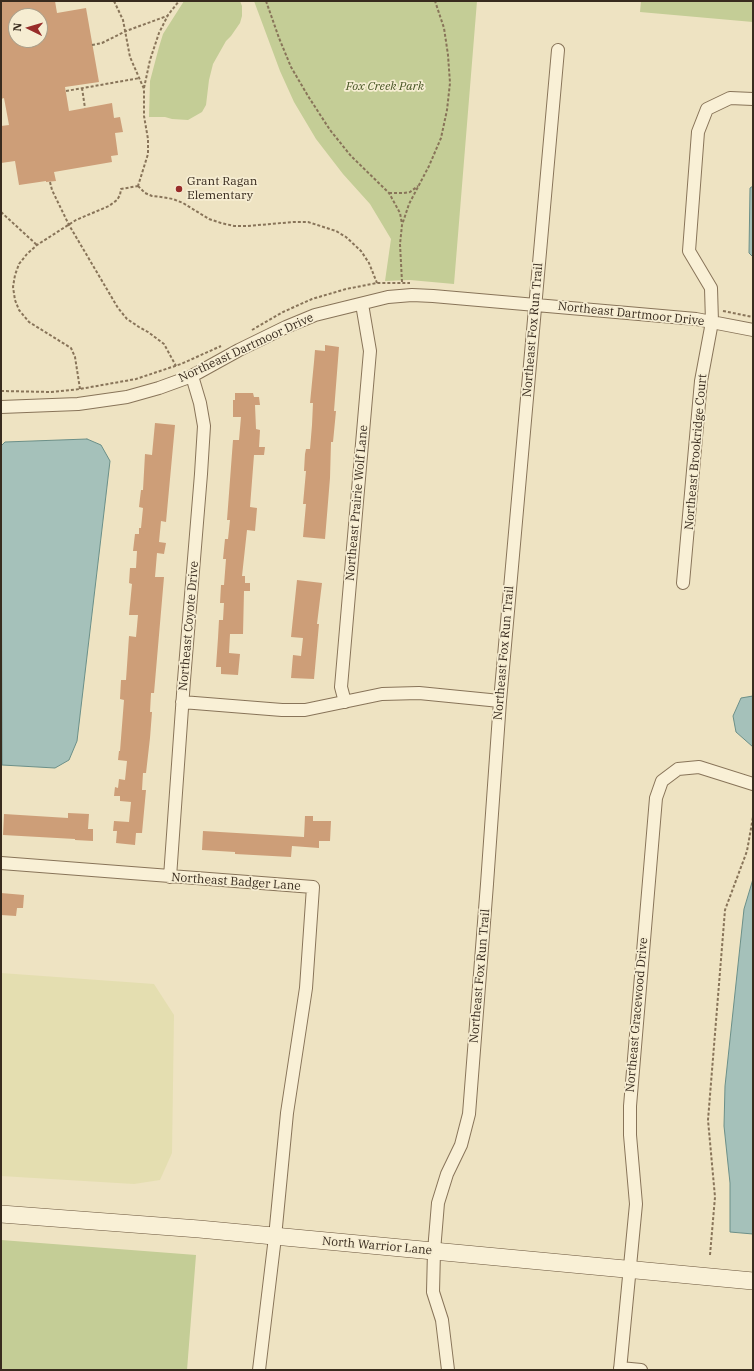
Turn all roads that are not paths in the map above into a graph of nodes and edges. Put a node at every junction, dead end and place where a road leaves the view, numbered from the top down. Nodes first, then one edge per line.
1 (558, 50) dead end
2 (753, 99) edge
3 (362, 304) junction
4 (535, 305) junction
5 (712, 322) junction
6 (753, 330) edge
7 (192, 376) junction
8 (1, 407) edge
9 (684, 583) dead end
10 (500, 701) junction
11 (182, 702) junction
12 (345, 702) junction
13 (753, 784) edge
14 (1, 863) edge
15 (170, 877) junction
16 (1, 1214) edge
17 (275, 1237) junction
18 (434, 1252) junction
19 (630, 1270) junction
20 (753, 1281) edge
21 (620, 1369) edge
22 (259, 1370) edge
23 (448, 1370) edge
24 (641, 1370) edge

1 - 4 street, Northeast Fox Run Trail
2 - 5 street, Northeast Brookridge Court
3 - 4 street, Northeast Dartmoor Drive
3 - 7 street, Northeast Dartmoor Drive
3 - 12 street, Northeast Prairie Wolf Lane
4 - 5 street, Northeast Dartmoor Drive
4 - 10 street, Northeast Fox Run Trail
5 - 6 street, Northeast Dartmoor Drive
5 - 9 street, Northeast Brookridge Court
7 - 8 street, Northeast Dartmoor Drive
7 - 11 street, Northeast Coyote Drive
10 - 12 street
10 - 18 street, Northeast Fox Run Trail
11 - 12 street
11 - 15 street, Northeast Coyote Drive
13 - 19 street, Northeast Gracewood Drive
14 - 15 street, Northeast Badger Lane
15 - 17 street, Northeast Badger Lane
16 - 17 street, North Warrior Lane
17 - 18 street, North Warrior Lane
17 - 22 street
18 - 19 street, North Warrior Lane
18 - 23 street, Northeast Fox Run Trail
19 - 20 street, North Warrior Lane
19 - 21 street, Northeast Gracewood Drive
21 - 24 street

